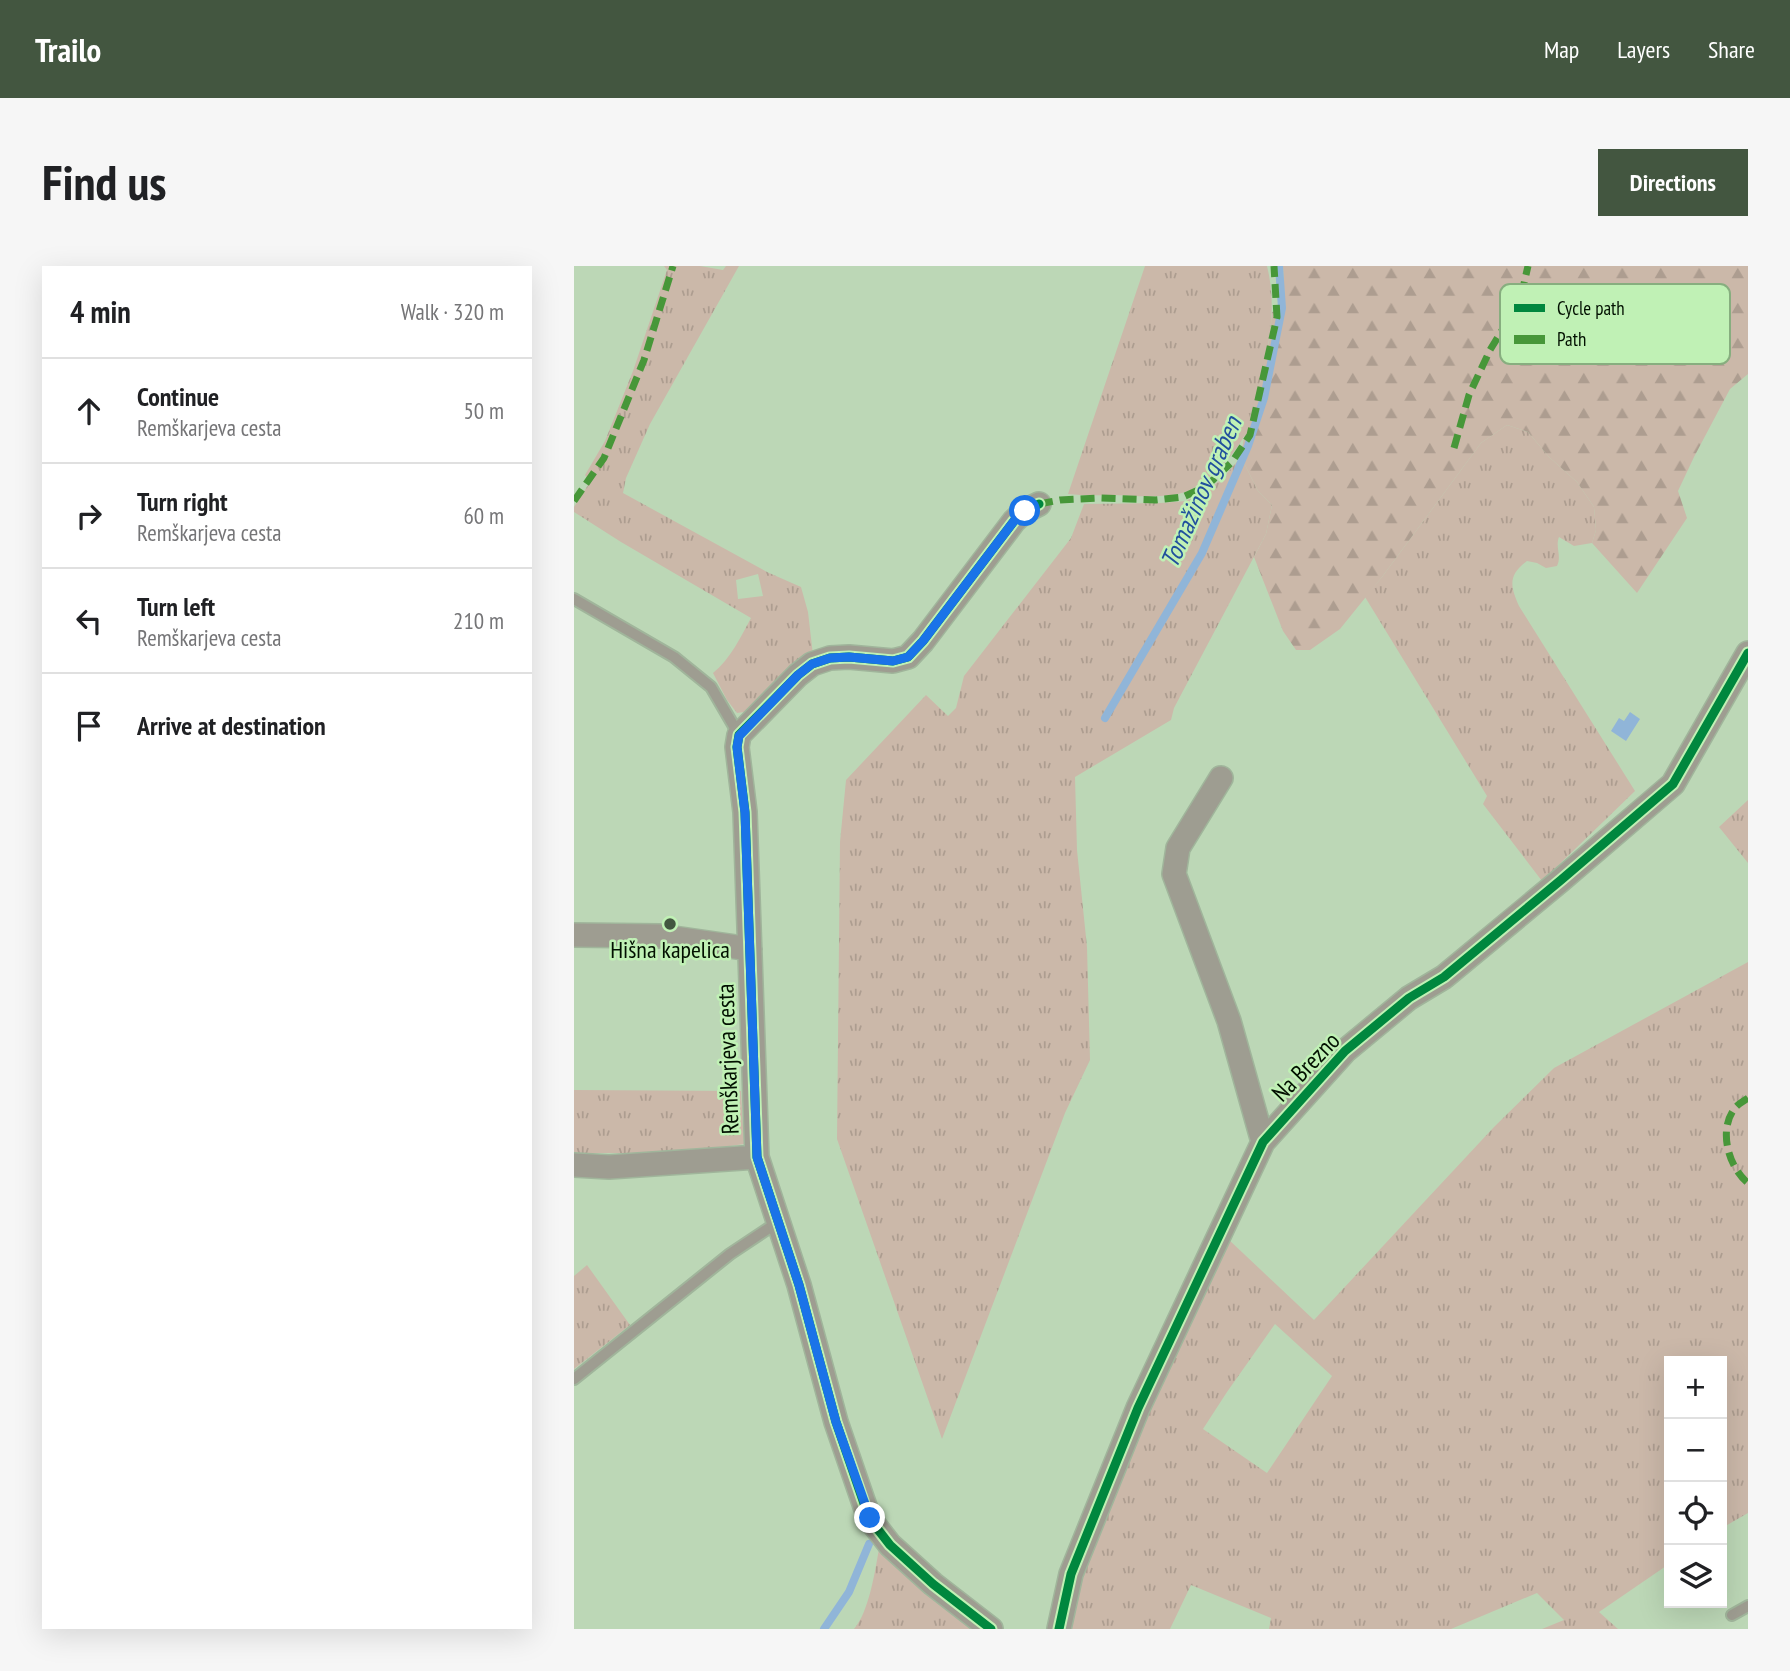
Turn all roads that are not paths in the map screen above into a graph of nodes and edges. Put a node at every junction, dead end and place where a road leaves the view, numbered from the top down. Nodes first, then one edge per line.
1 (1039, 504) dead end
2 (574, 599) edge
3 (1748, 653) edge
4 (739, 736) junction
5 (1221, 778) dead end
6 (574, 935) edge
7 (750, 949) junction
8 (1263, 1142) junction
9 (757, 1157) junction
10 (574, 1165) edge
11 (778, 1222) junction
12 (574, 1379) edge
13 (1748, 1606) edge
14 (1732, 1615) dead end
15 (990, 1629) edge
16 (1059, 1629) edge

1 - 4 street
2 - 4 lane
3 - 8 street, Na Brezno
4 - 7 street, Remškarjeva cesta
5 - 8 street, Na Brezno
6 - 7 street
7 - 9 street, Remškarjeva cesta
8 - 16 street, Na Brezno
9 - 10 street
9 - 11 street, Remškarjeva cesta
11 - 12 lane
11 - 15 street, Remškarjeva cesta
13 - 14 lane

